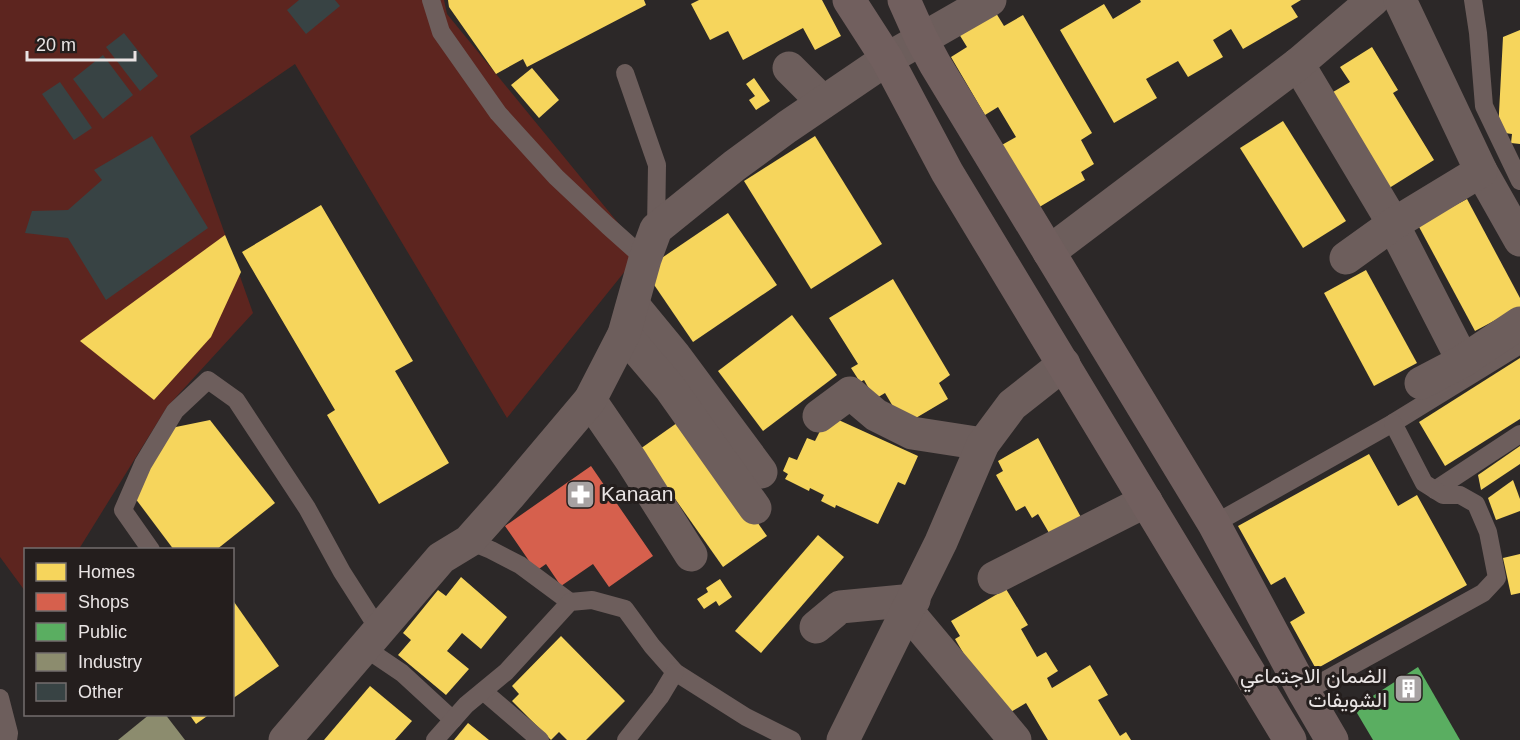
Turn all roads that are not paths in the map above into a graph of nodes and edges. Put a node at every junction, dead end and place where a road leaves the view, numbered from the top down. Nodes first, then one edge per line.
1 (431, 0) edge
2 (849, 0) edge
3 (904, 0) edge
4 (990, 0) edge
5 (1373, 0) edge
6 (1400, 0) edge
7 (1473, 0) edge
8 (921, 38) junction
9 (886, 59) junction
10 (1298, 64) junction
11 (789, 68) dead end
12 (625, 73) dead end
13 (823, 102) junction
14 (1481, 171) junction
15 (1520, 181) edge
16 (1392, 225) junction
17 (656, 229) junction
18 (1520, 240) edge
19 (1049, 252) junction
20 (1346, 258) dead end
21 (645, 259) junction
22 (628, 319) junction
23 (1520, 323) edge
24 (1520, 345) edge
25 (1463, 361) junction
26 (1064, 364) junction
27 (1421, 383) dead end
28 (590, 400) junction
29 (819, 416) dead end
30 (1393, 423) junction
31 (1520, 434) edge
32 (983, 444) junction
33 (761, 472) dead end
34 (1435, 490) junction
35 (1146, 501) junction
36 (755, 508) dead end
37 (1214, 524) junction
38 (469, 541) junction
39 (150, 548) edge
40 (691, 555) dead end
41 (994, 578) dead end
42 (570, 602) junction
43 (910, 606) junction
44 (816, 627) dead end
45 (372, 639) junction
46 (675, 672) junction
47 (483, 691) junction
48 (1305, 692) junction
49 (0, 698) edge
50 (453, 720) junction
51 (8, 740) edge
52 (285, 740) edge
53 (435, 740) edge
54 (540, 740) edge
55 (626, 740) edge
56 (792, 740) edge
57 (843, 740) edge
58 (1015, 740) edge
59 (1290, 740) edge
60 (1332, 740) edge

1 - 21 lane
2 - 9 street
3 - 8 street
4 - 8 street
5 - 10 street
6 - 14 street
7 - 15 lane
8 - 9 street
8 - 19 street
9 - 13 street
9 - 26 street
10 - 16 street
10 - 19 street
11 - 13 street
12 - 17 lane
13 - 17 street
14 - 16 street
14 - 18 street
16 - 20 street
16 - 25 street
17 - 21 street
19 - 37 street
21 - 22 street
22 - 28 street
22 - 33 street
22 - 36 street
23 - 25 street
24 - 30 lane
25 - 27 street
26 - 32 street
26 - 35 street
28 - 38 street
28 - 40 street
29 - 32 street
30 - 34 lane
30 - 37 lane
31 - 34 lane
32 - 43 street
34 - 48 lane
35 - 41 street
35 - 59 street
37 - 48 street
38 - 42 lane
38 - 45 street
39 - 45 lane
42 - 46 lane
42 - 47 lane
43 - 44 street
43 - 57 street
43 - 58 street
45 - 50 lane
45 - 52 street
46 - 55 lane
46 - 56 lane
47 - 50 lane
47 - 54 lane
48 - 60 street
49 - 51 lane
50 - 53 lane

